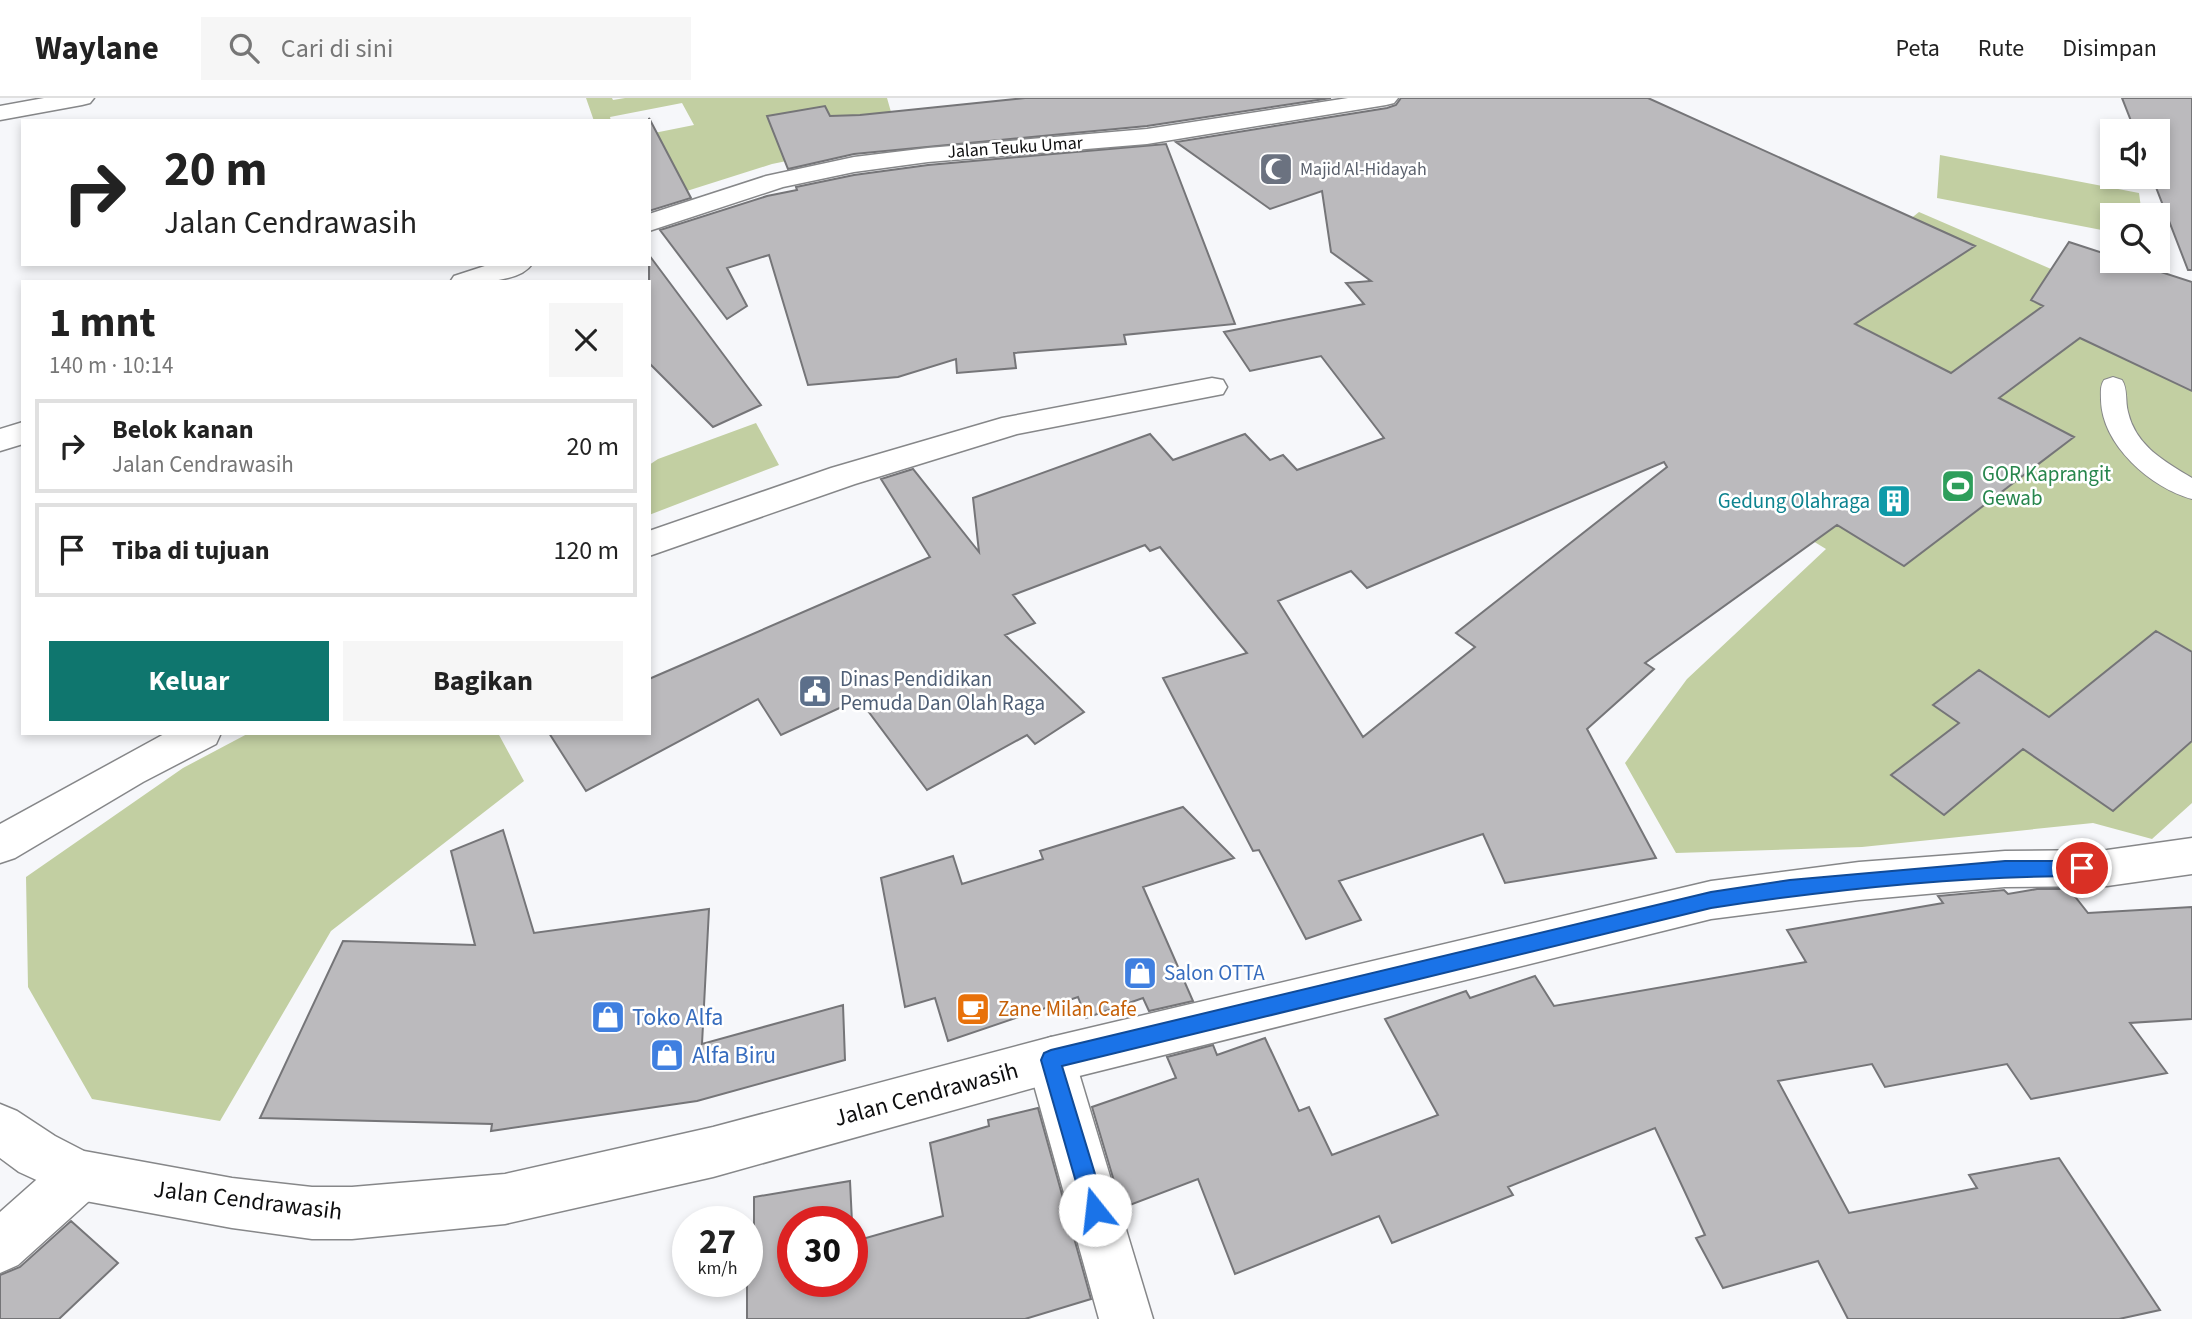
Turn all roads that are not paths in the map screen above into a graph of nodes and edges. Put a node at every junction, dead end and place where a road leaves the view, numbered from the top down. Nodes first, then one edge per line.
1 (82, 98) edge
2 (1386, 98) edge
3 (0, 113) edge
4 (651, 222) edge
5 (513, 266) edge
6 (470, 280) edge
7 (2113, 385) dead end
8 (1212, 387) dead end
9 (21, 433) edge
10 (0, 441) edge
11 (2192, 490) edge
12 (651, 543) edge
13 (198, 735) edge
14 (0, 845) edge
15 (2192, 856) edge
16 (1051, 1060) junction
17 (0, 1128) edge
18 (80, 1175) junction
19 (0, 1247) edge
20 (1126, 1319) edge

1 - 3 street
2 - 4 street, Jalan Teuku Umar
5 - 6 street
7 - 11 lane
8 - 12 street
9 - 10 street
13 - 14 street
15 - 16 street, Jalan Cendrawasih
16 - 18 street, Jalan Cendrawasih
16 - 20 street
17 - 18 street, Jalan Cendrawasih
18 - 19 street

